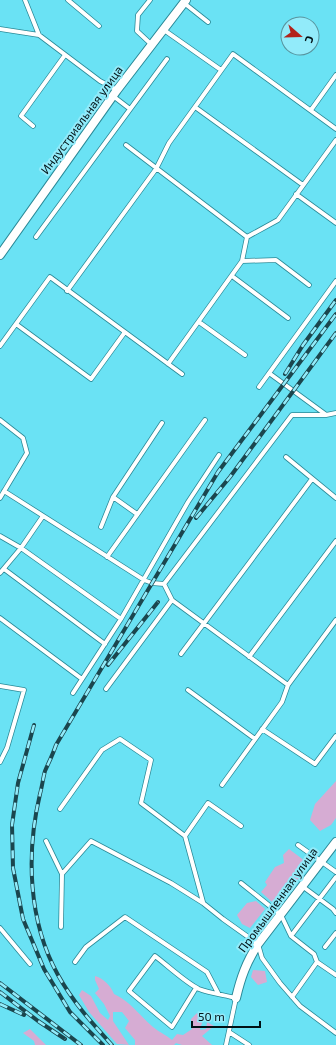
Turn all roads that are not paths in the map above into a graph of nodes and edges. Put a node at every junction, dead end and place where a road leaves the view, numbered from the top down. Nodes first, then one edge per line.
1 (25, 0) edge
2 (68, 0) edge
3 (150, 0) edge
4 (185, 2) edge
5 (208, 22) dead end
6 (99, 26) dead end
7 (0, 29) edge
8 (164, 30) junction
9 (39, 36) junction
10 (152, 45) junction
11 (65, 55) junction
12 (167, 59) dead end
13 (221, 70) junction
14 (336, 75) edge
15 (115, 93) junction
16 (195, 107) junction
17 (130, 109) junction
18 (311, 110) junction
19 (33, 126) dead end
20 (336, 128) edge
21 (336, 140) edge
22 (126, 145) dead end
23 (156, 169) junction
24 (303, 185) junction
25 (296, 194) junction
26 (336, 222) edge
27 (36, 237) dead end
28 (247, 237) junction
29 (0, 255) edge
30 (242, 261) junction
31 (232, 276) junction
32 (336, 281) edge
33 (309, 285) dead end
34 (68, 290) junction
35 (288, 318) dead end
36 (199, 322) junction
37 (16, 324) junction
38 (125, 332) junction
39 (0, 346) edge
40 (245, 356) dead end
41 (168, 364) junction
42 (269, 373) junction
43 (182, 374) dead end
44 (259, 388) dead end
45 (336, 413) edge
46 (326, 415) junction
47 (0, 420) edge
48 (205, 420) dead end
49 (162, 423) dead end
50 (219, 455) dead end
51 (286, 457) dead end
52 (312, 479) junction
53 (4, 491) junction
54 (113, 497) junction
55 (0, 498) edge
56 (336, 498) edge
57 (137, 514) junction
58 (43, 516) junction
59 (100, 527) dead end
60 (0, 536) edge
61 (336, 541) edge
62 (21, 548) junction
63 (107, 557) junction
64 (4, 569) junction
65 (0, 573) edge
66 (144, 580) junction
67 (164, 584) junction
68 (172, 600) junction
69 (0, 618) edge
70 (121, 619) junction
71 (336, 620) edge
72 (204, 623) junction
73 (105, 644) junction
74 (181, 654) dead end
75 (249, 657) junction
76 (82, 679) junction
77 (288, 685) junction
78 (0, 686) edge
79 (106, 689) dead end
80 (188, 690) dead end
81 (73, 693) dead end
82 (262, 729) junction
83 (336, 736) edge
84 (255, 739) junction
85 (0, 762) edge
86 (222, 785) dead end
87 (60, 809) dead end
88 (241, 826) dead end
89 (185, 836) junction
90 (46, 841) dead end
91 (336, 842) edge
92 (298, 845) dead end
93 (322, 861) junction
94 (336, 872) edge
95 (62, 874) junction
96 (336, 877) edge
97 (241, 883) dead end
98 (302, 886) junction
99 (320, 899) junction
100 (203, 903) junction
101 (336, 913) edge
102 (281, 914) junction
103 (61, 927) dead end
104 (0, 928) edge
105 (336, 933) edge
106 (291, 936) junction
107 (258, 944) junction
108 (326, 947) dead end
109 (75, 962) dead end
110 (317, 962) junction
111 (30, 964) dead end
112 (336, 975) edge
113 (196, 988) junction
114 (218, 993) junction
115 (292, 997) junction
116 (236, 998) junction
117 (229, 1032) junction
118 (336, 1032) edge
119 (226, 1045) edge
120 (249, 1045) edge

1 - 9 lane
2 - 6 lane
3 - 10 lane
4 - 5 lane
4 - 8 street, Индустриальная улица
7 - 9 lane
8 - 10 street, Индустриальная улица
8 - 13 lane
9 - 11 lane
10 - 15 street, Индустриальная улица
11 - 15 lane
11 - 19 lane
12 - 17 lane
13 - 16 lane
13 - 18 lane
14 - 18 lane
15 - 17 lane
15 - 29 street, Индустриальная улица
16 - 23 lane
16 - 24 lane
17 - 27 lane
18 - 20 lane
21 - 24 lane
22 - 23 lane
23 - 28 lane
23 - 34 lane
24 - 25 lane
25 - 26 lane
25 - 28 lane
28 - 30 lane
30 - 31 lane
30 - 33 lane
31 - 35 lane
31 - 36 lane
32 - 42 lane
34 - 37 lane
34 - 38 lane
36 - 40 lane
36 - 41 lane
37 - 38 lane
37 - 39 lane
38 - 41 lane
41 - 43 lane
42 - 44 lane
42 - 46 lane
45 - 46 lane
46 - 67 lane
47 - 53 lane
48 - 57 lane
49 - 54 lane
50 - 66 lane
51 - 52 lane
52 - 56 lane
52 - 72 lane
53 - 55 lane
53 - 58 lane
54 - 57 lane
54 - 59 lane
57 - 63 lane
58 - 62 lane
58 - 63 lane
60 - 62 lane
61 - 75 lane
62 - 64 lane
62 - 70 lane
63 - 66 lane
64 - 65 lane
64 - 73 lane
66 - 67 lane
66 - 70 lane
67 - 68 lane
68 - 72 lane
68 - 79 lane
69 - 76 lane
70 - 73 lane
71 - 77 lane
72 - 74 lane
72 - 75 lane
73 - 76 lane
75 - 77 lane
76 - 81 lane
77 - 82 lane
78 - 85 lane
80 - 84 lane
82 - 83 lane
82 - 84 lane
84 - 86 lane
87 - 89 lane
88 - 89 lane
89 - 100 lane
90 - 95 lane
91 - 93 street, Промышленная улица
92 - 93 lane
93 - 94 lane
93 - 98 street, Промышленная улица
95 - 100 lane
95 - 103 lane
96 - 99 lane
97 - 102 lane
98 - 99 lane
98 - 102 street, Промышленная улица
99 - 101 lane
99 - 106 lane
100 - 107 lane
102 - 106 lane
102 - 107 street, Промышленная улица
104 - 111 lane
105 - 108 lane
106 - 110 lane
107 - 115 lane
107 - 116 street, Промышленная улица
109 - 114 lane
110 - 112 lane
110 - 115 lane
113 - 113 lane
113 - 114 lane
114 - 116 lane
115 - 118 lane
116 - 117 lane
117 - 119 lane
117 - 120 lane

